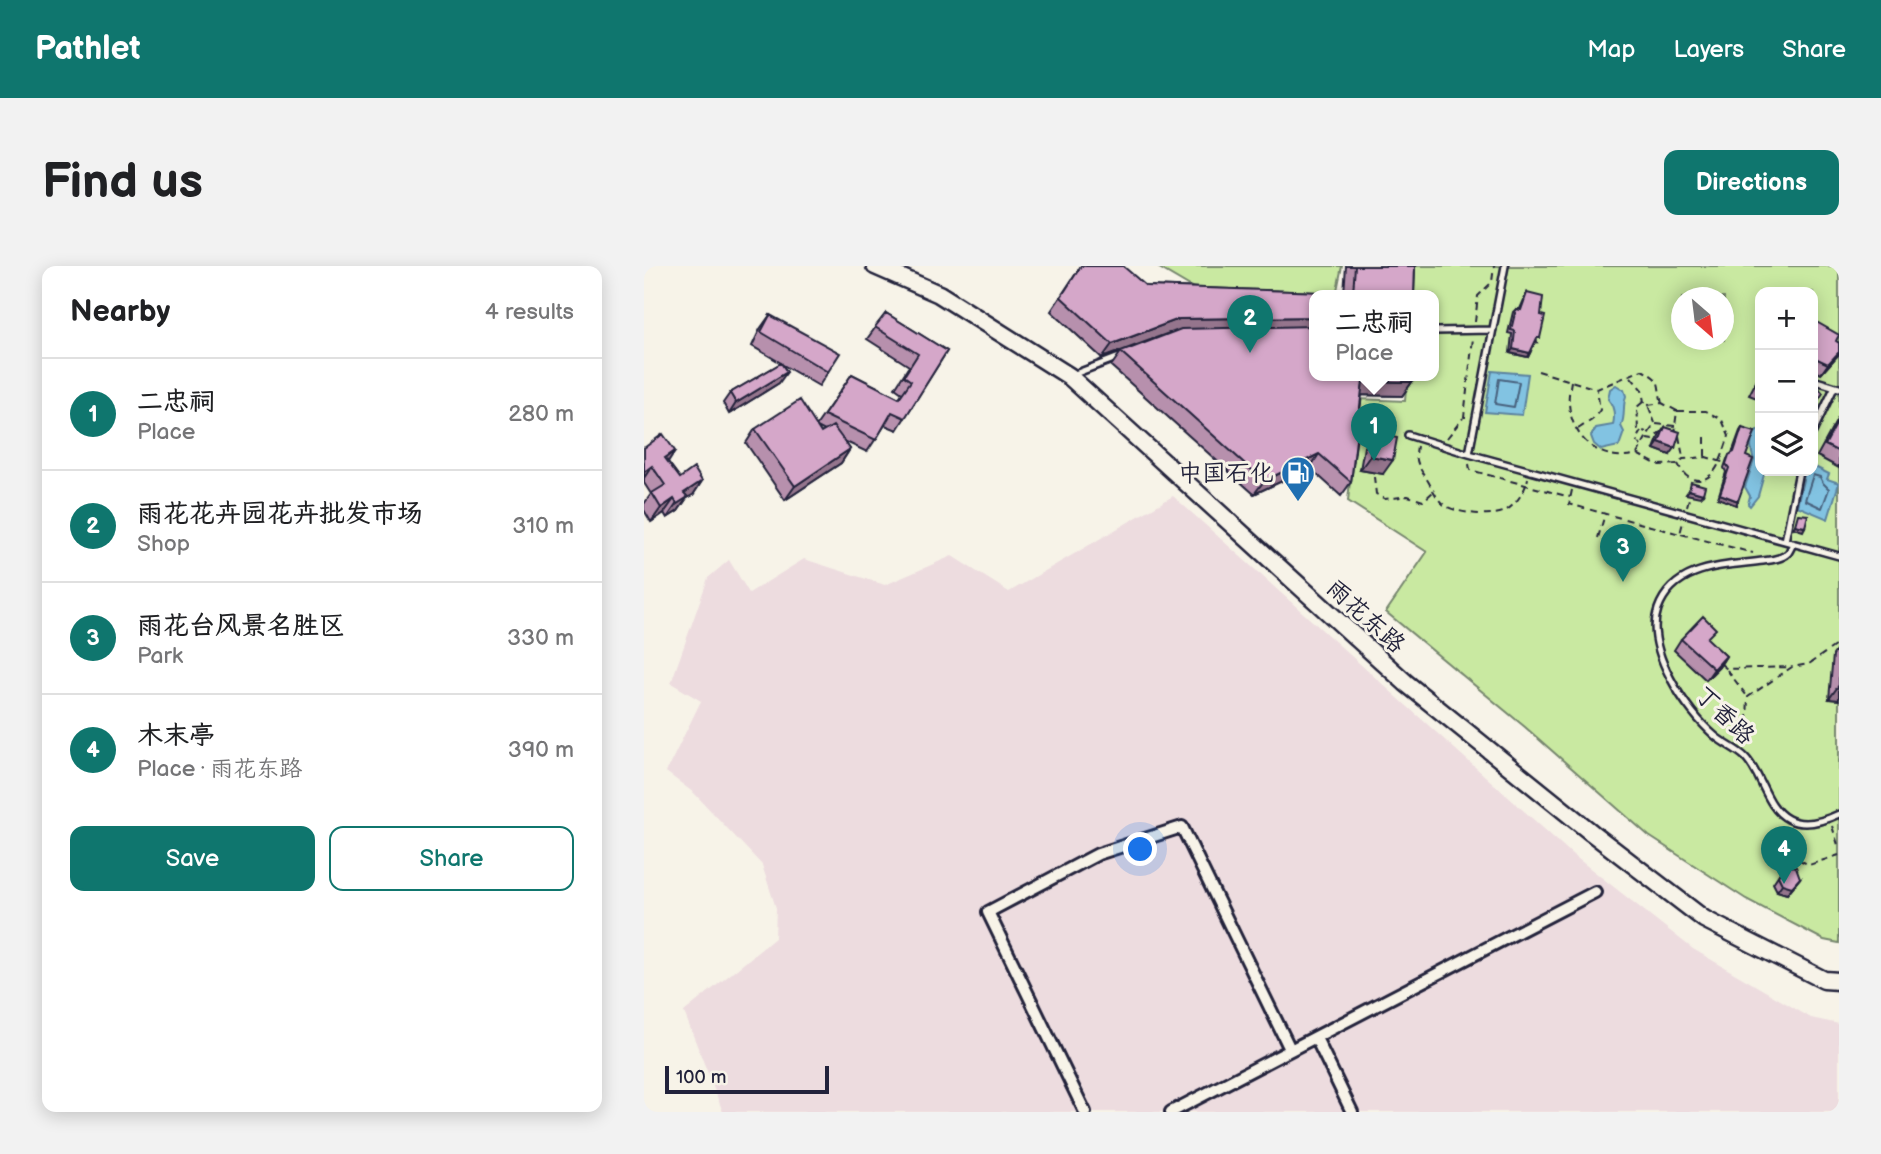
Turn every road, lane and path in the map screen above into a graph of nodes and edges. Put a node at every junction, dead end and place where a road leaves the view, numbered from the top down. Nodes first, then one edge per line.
1 (875, 266) edge
2 (1494, 266) edge
3 (1505, 266) edge
4 (1474, 330) junction
5 (1493, 330) junction
6 (1439, 331) edge
7 (1132, 352) edge
8 (1538, 371) dead end
9 (1069, 376) junction
10 (1630, 376) junction
11 (1571, 381) junction
12 (1818, 382) edge
13 (1836, 388) edge
14 (1597, 389) junction
15 (1644, 402) junction
16 (1662, 403) junction
17 (1648, 405) junction
18 (1677, 411) junction
19 (1464, 417) junction
20 (1476, 419) junction
21 (1818, 422) edge
22 (1656, 424) junction
23 (1675, 426) junction
24 (1577, 429) junction
25 (1641, 430) junction
26 (1647, 433) junction
27 (1408, 435) dead end
28 (1705, 437) dead end
29 (1418, 438) junction
30 (1646, 439) junction
31 (1680, 439) junction
32 (1445, 446) junction
33 (1641, 447) junction
34 (1469, 454) junction
35 (1637, 454) junction
36 (1706, 457) junction
37 (1683, 458) junction
38 (1719, 461) junction
39 (1725, 463) edge
40 (1678, 464) junction
41 (1529, 470) junction
42 (1798, 476) edge
43 (1374, 477) dead end
44 (1693, 480) junction
45 (1574, 483) junction
46 (1527, 487) junction
47 (1434, 491) junction
48 (1571, 497) junction
49 (1605, 513) junction
50 (1686, 513) junction
51 (1680, 534) junction
52 (1598, 538) dead end
53 (1785, 541) junction
54 (1793, 543) junction
55 (1752, 552) dead end
56 (1839, 556) edge
57 (1839, 643) edge
58 (1717, 660) edge
59 (1792, 667) junction
60 (1727, 669) junction
61 (1748, 696) junction
62 (1746, 758) junction
63 (1839, 814) edge
64 (1829, 818) junction
65 (1795, 822) junction
66 (1839, 848) edge
67 (1839, 855) edge
68 (1595, 892) dead end
69 (1839, 981) edge
70 (1316, 1038) junction
71 (1290, 1049) junction
72 (1176, 1111) edge
73 (1084, 1112) edge
74 (1352, 1112) edge

1 - 9 main road, 雨花东路
2 - 4 path
3 - 5 lane
4 - 5 lane
4 - 6 lane
4 - 19 path
5 - 20 lane
7 - 9 lane
8 - 11 path
9 - 69 main road, 雨花东路
10 - 14 path
10 - 15 path
10 - 16 path
11 - 14 path
11 - 24 path
12 - 13 lane
13 - 21 lane
14 - 24 path
15 - 17 path
15 - 25 path
16 - 17 path
16 - 18 path
17 - 22 path
18 - 23 path
18 - 38 path
19 - 20 path
19 - 32 path
20 - 34 lane
22 - 23 path
22 - 26 path
23 - 31 path
24 - 35 path
25 - 26 path
25 - 33 path
26 - 30 path
27 - 29 lane
28 - 36 path
29 - 32 lane
29 - 47 path
30 - 31 path
30 - 33 path
31 - 37 path
32 - 34 lane
33 - 35 path
34 - 41 lane
34 - 46 path
35 - 40 path
36 - 37 path
36 - 38 path
37 - 40 path
38 - 39 path
38 - 44 path
40 - 44 path
41 - 45 lane
41 - 46 path
42 - 53 lane
43 - 47 path
44 - 50 path
45 - 48 path
45 - 50 lane
46 - 47 path
46 - 48 path
48 - 49 path
49 - 51 path
49 - 52 path
50 - 51 path
50 - 53 lane
51 - 55 path
53 - 54 lane
54 - 56 lane
54 - 62 lane, 丁香路
57 - 59 path
58 - 60 path
59 - 60 path
59 - 61 path
60 - 61 path
61 - 62 path
62 - 65 lane, 丁香路
63 - 64 lane
64 - 65 lane
64 - 66 path
65 - 67 path
68 - 70 street
70 - 71 street
70 - 74 street
71 - 72 street
71 - 73 street

